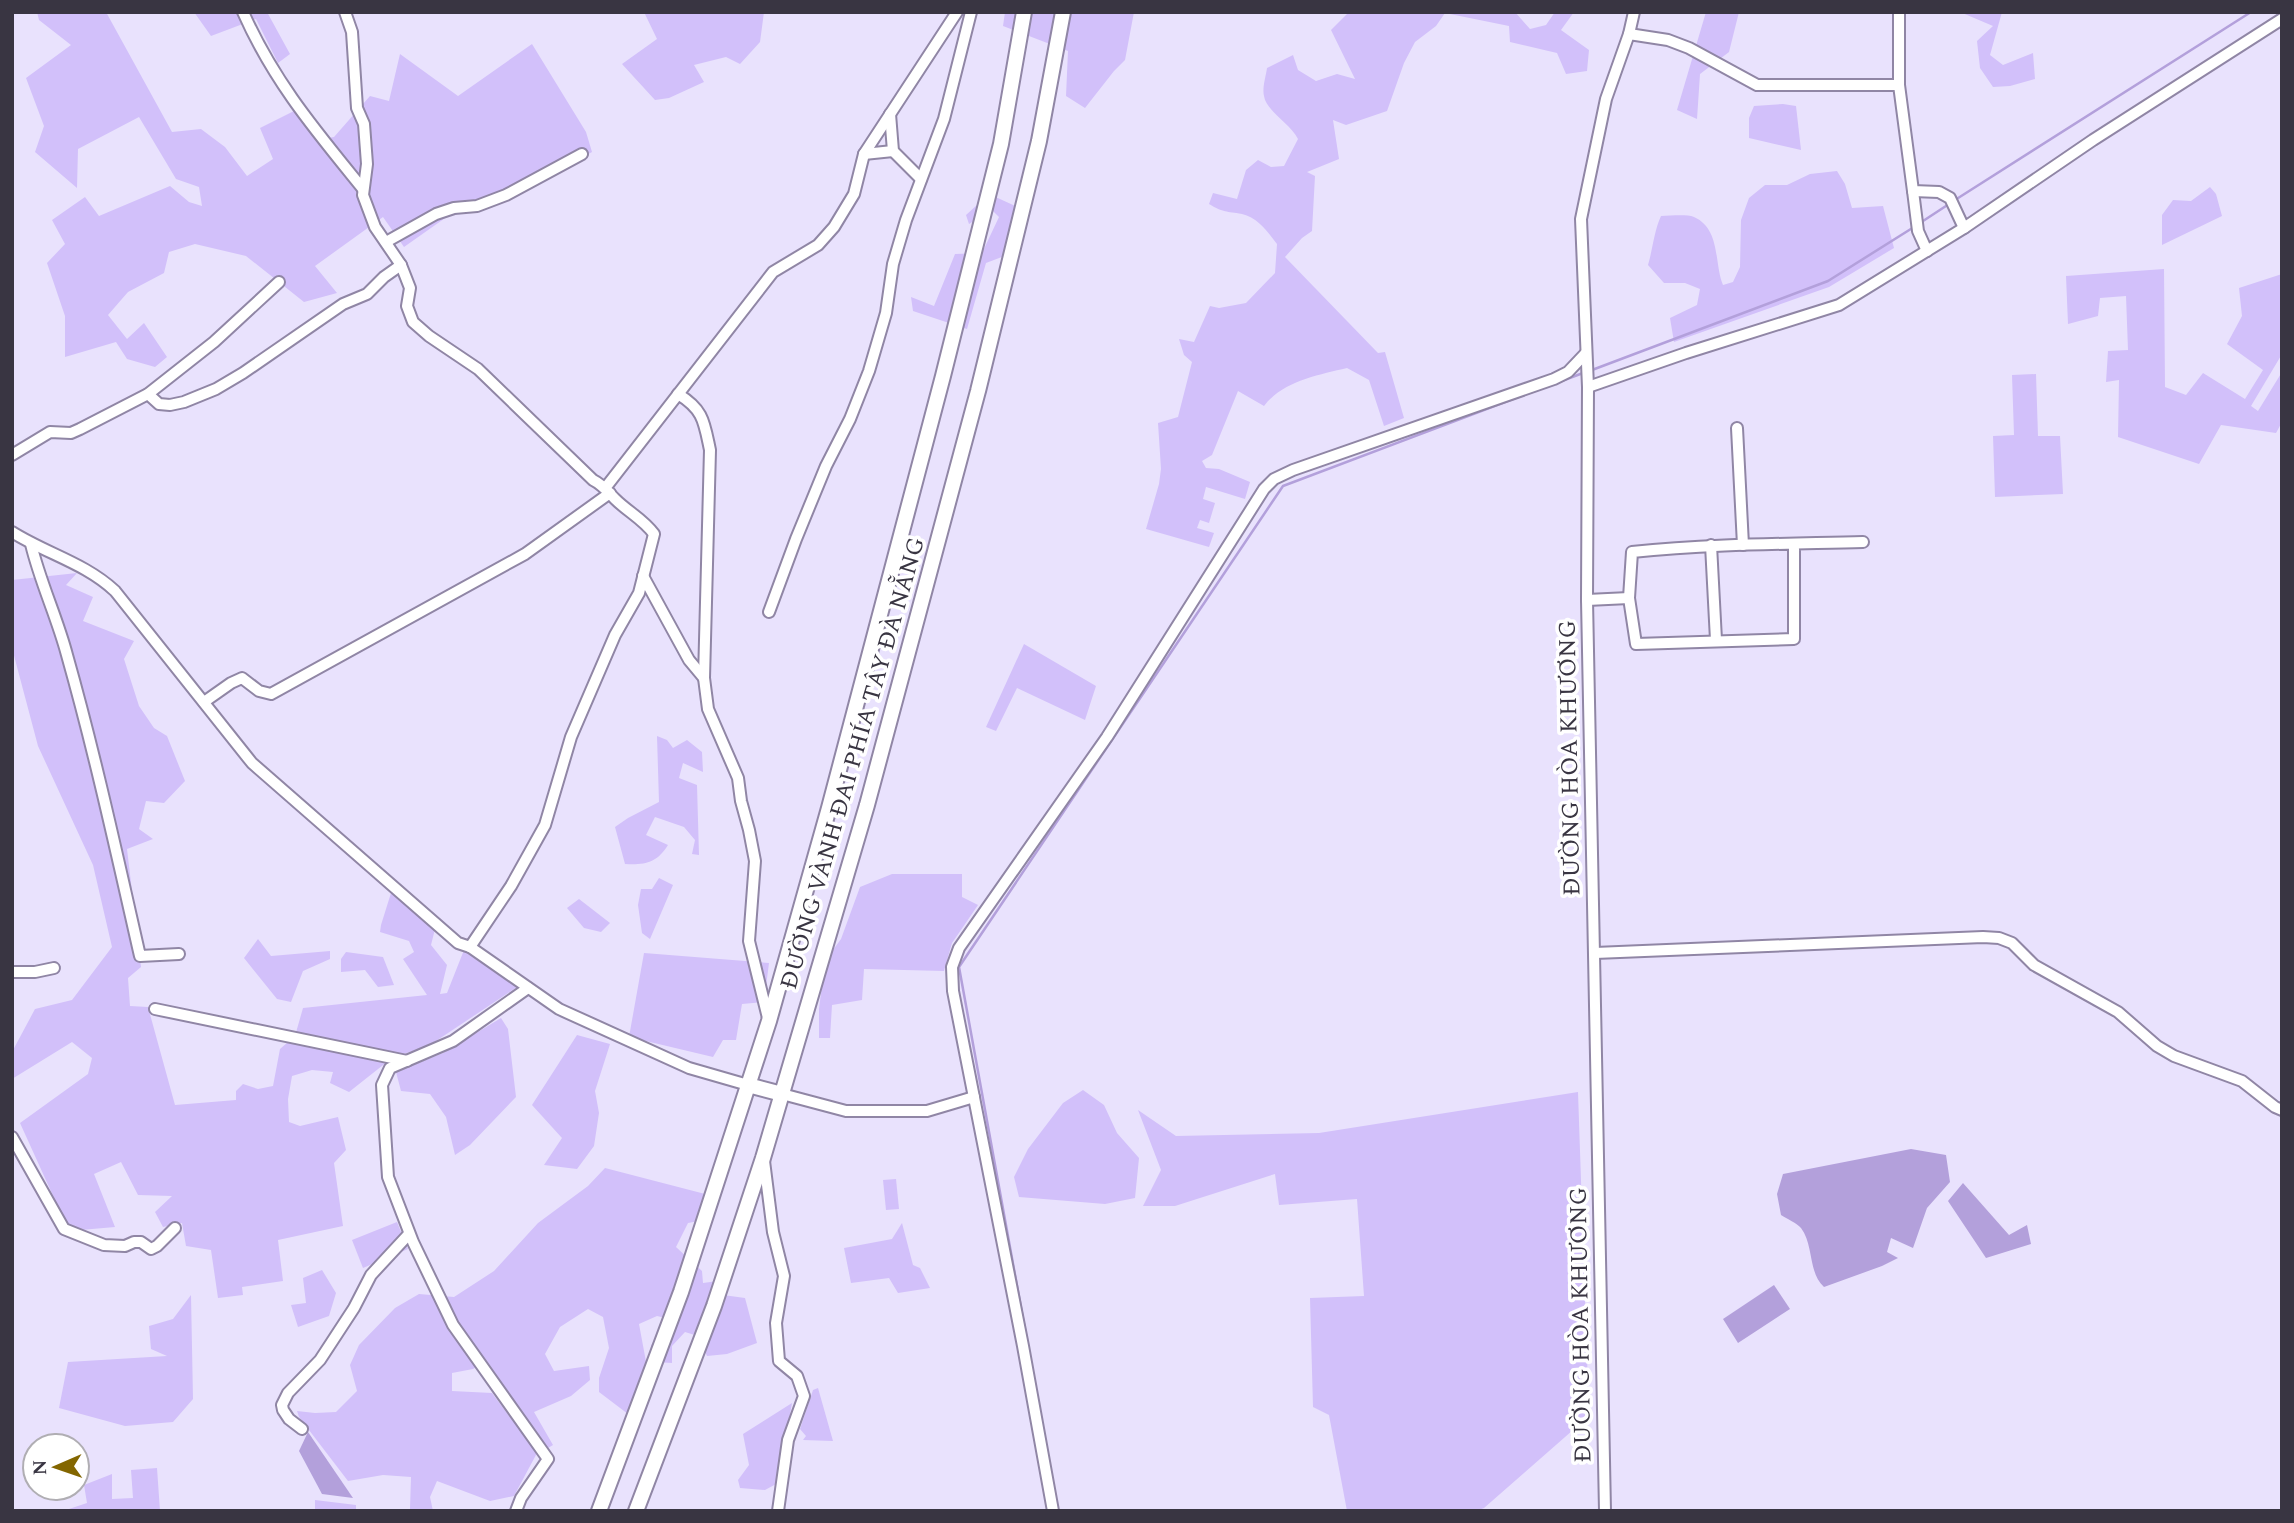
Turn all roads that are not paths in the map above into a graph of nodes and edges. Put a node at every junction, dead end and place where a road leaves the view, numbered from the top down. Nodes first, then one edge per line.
1 (243, 12) edge
2 (345, 12) edge
3 (957, 12) edge
4 (971, 12) edge
5 (1024, 12) edge
6 (1063, 12) edge
7 (1634, 12) edge
8 (1899, 12) edge
9 (2282, 19) edge
10 (1629, 34) junction
11 (1899, 85) junction
12 (890, 114) junction
13 (893, 151) junction
14 (582, 154) dead end
15 (864, 154) junction
16 (921, 179) junction
17 (363, 189) junction
18 (1913, 191) junction
19 (1964, 228) junction
20 (386, 242) junction
21 (1927, 251) junction
22 (401, 265) junction
23 (279, 282) dead end
24 (1586, 353) junction
25 (1588, 387) junction
26 (148, 394) junction
27 (678, 394) junction
28 (1737, 428) dead end
29 (12, 456) edge
30 (608, 490) junction
31 (12, 532) edge
32 (1863, 542) dead end
33 (31, 544) junction
34 (1794, 544) junction
35 (1711, 545) junction
36 (1743, 545) junction
37 (643, 576) junction
38 (1629, 598) junction
39 (1587, 600) junction
40 (769, 612) dead end
41 (1716, 640) junction
42 (704, 678) junction
43 (204, 702) junction
44 (470, 947) junction
45 (1595, 953) junction
46 (179, 954) dead end
47 (54, 968) dead end
48 (12, 972) edge
49 (528, 988) junction
50 (155, 1009) dead end
51 (769, 1021) junction
52 (407, 1060) junction
53 (748, 1085) junction
54 (782, 1094) junction
55 (974, 1097) junction
56 (2282, 1110) edge
57 (12, 1137) edge
58 (763, 1158) junction
59 (175, 1228) dead end
60 (409, 1234) junction
61 (302, 1429) dead end
62 (516, 1511) edge
63 (599, 1511) edge
64 (636, 1511) edge
65 (778, 1511) edge
66 (1053, 1511) edge
67 (1605, 1511) edge

1 - 17 street
2 - 17 street
3 - 12 street
4 - 16 street
5 - 51 main road, ĐƯỜNG VÀNH ĐAI PHÍA TÂY ĐÀ NẴNG
6 - 54 main road, ĐƯỜNG VÀNH ĐAI PHÍA TÂY ĐÀ NẴNG
7 - 10 street, ĐƯỜNG HÒA KHƯƠNG
8 - 11 street
9 - 19 street
10 - 11 street
10 - 24 street, ĐƯỜNG HÒA KHƯƠNG
11 - 18 street
12 - 13 street
12 - 15 street
13 - 15 street
13 - 16 street
14 - 20 street
15 - 27 street
16 - 40 street
17 - 20 street
18 - 19 street
18 - 21 street
19 - 21 street
20 - 22 street
21 - 25 street
22 - 26 street
22 - 30 street
23 - 26 street
24 - 25 street, ĐƯỜNG HÒA KHƯƠNG
24 - 55 street
25 - 39 street, ĐƯỜNG HÒA KHƯƠNG
26 - 29 street
27 - 30 street
27 - 42 street
28 - 36 street
30 - 37 street
30 - 43 street
31 - 33 street
32 - 34 street
33 - 43 street
33 - 46 street
34 - 36 street
34 - 41 street
35 - 36 street
35 - 38 street
35 - 41 street
37 - 42 street
37 - 44 street
38 - 39 street
38 - 41 street
39 - 45 street, ĐƯỜNG HÒA KHƯƠNG
42 - 51 street
43 - 44 street
44 - 49 street
45 - 56 street
45 - 67 street, ĐƯỜNG HÒA KHƯƠNG
47 - 48 street
49 - 52 street
49 - 53 street
50 - 52 street
51 - 53 main road, ĐƯỜNG VÀNH ĐAI PHÍA TÂY ĐÀ NẴNG
52 - 60 street
53 - 54 main road
53 - 63 main road, ĐƯỜNG VÀNH ĐAI PHÍA TÂY ĐÀ NẴNG
54 - 55 street
54 - 58 main road, ĐƯỜNG VÀNH ĐAI PHÍA TÂY ĐÀ NẴNG
55 - 66 street
57 - 59 street
58 - 64 main road, ĐƯỜNG VÀNH ĐAI PHÍA TÂY ĐÀ NẴNG
58 - 65 street
60 - 61 street
60 - 62 street

